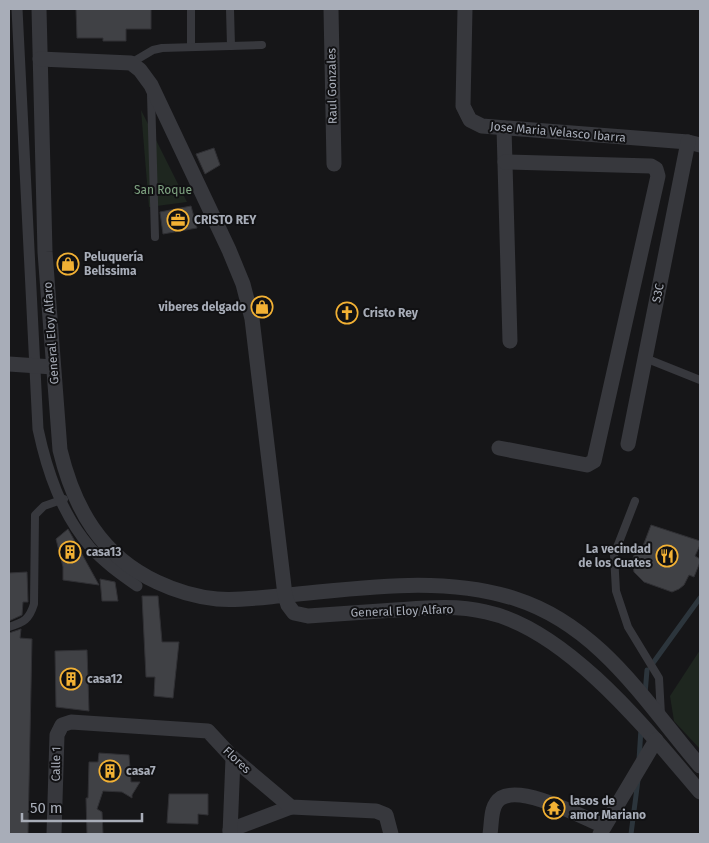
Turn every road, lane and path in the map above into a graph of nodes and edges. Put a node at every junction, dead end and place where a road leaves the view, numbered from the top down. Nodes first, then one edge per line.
1 (17, 9) edge
2 (39, 9) edge
3 (190, 9) edge
4 (230, 9) edge
5 (331, 9) edge
6 (465, 9) edge
7 (262, 45) dead end
8 (231, 46) junction
9 (191, 47) junction
10 (40, 59) junction
11 (131, 63) junction
12 (150, 85) junction
13 (504, 128) junction
14 (694, 144) edge
15 (504, 162) junction
16 (334, 164) dead end
17 (155, 237) dead end
18 (510, 341) dead end
19 (645, 358) junction
20 (9, 364) edge
21 (35, 366) junction
22 (53, 367) junction
23 (700, 380) edge
24 (628, 444) dead end
25 (499, 448) dead end
26 (68, 498) junction
27 (635, 501) dead end
28 (137, 586) dead end
29 (285, 595) junction
30 (9, 627) edge
31 (661, 720) junction
32 (62, 725) joint
33 (656, 740) junction
34 (233, 758) junction
35 (700, 766) edge
36 (700, 792) edge
37 (291, 807) junction
38 (602, 830) edge
39 (230, 832) edge
40 (54, 834) edge
41 (391, 834) edge
42 (490, 834) edge

1 - 21 street
2 - 10 street, General Eloy Alfaro
3 - 9 lane
4 - 8 lane
5 - 16 street, Raul Gonzales
6 - 13 street, Jose Maria Velasco Ibarra
7 - 8 lane
8 - 9 lane
9 - 11 lane
10 - 11 street
10 - 22 street, General Eloy Alfaro
11 - 12 street
12 - 17 lane
12 - 29 street
13 - 14 street, Jose Maria Velasco Ibarra
13 - 15 street
14 - 19 street, S3C
15 - 18 street
15 - 25 street
19 - 23 lane
19 - 24 street, S3C
20 - 21 street
21 - 22 street
21 - 26 street
22 - 26 street, General Eloy Alfaro
26 - 28 street
26 - 29 street, General Eloy Alfaro
26 - 30 lane
27 - 31 lane
29 - 31 street, General Eloy Alfaro
29 - 33 street, General Eloy Alfaro
31 - 35 street, General Eloy Alfaro
32 - 34 street, Flores
32 - 40 street, Calle 1
33 - 36 street, General Eloy Alfaro
33 - 38 street
34 - 37 street, Flores
34 - 39 street
37 - 39 street
37 - 41 street
38 - 42 street

